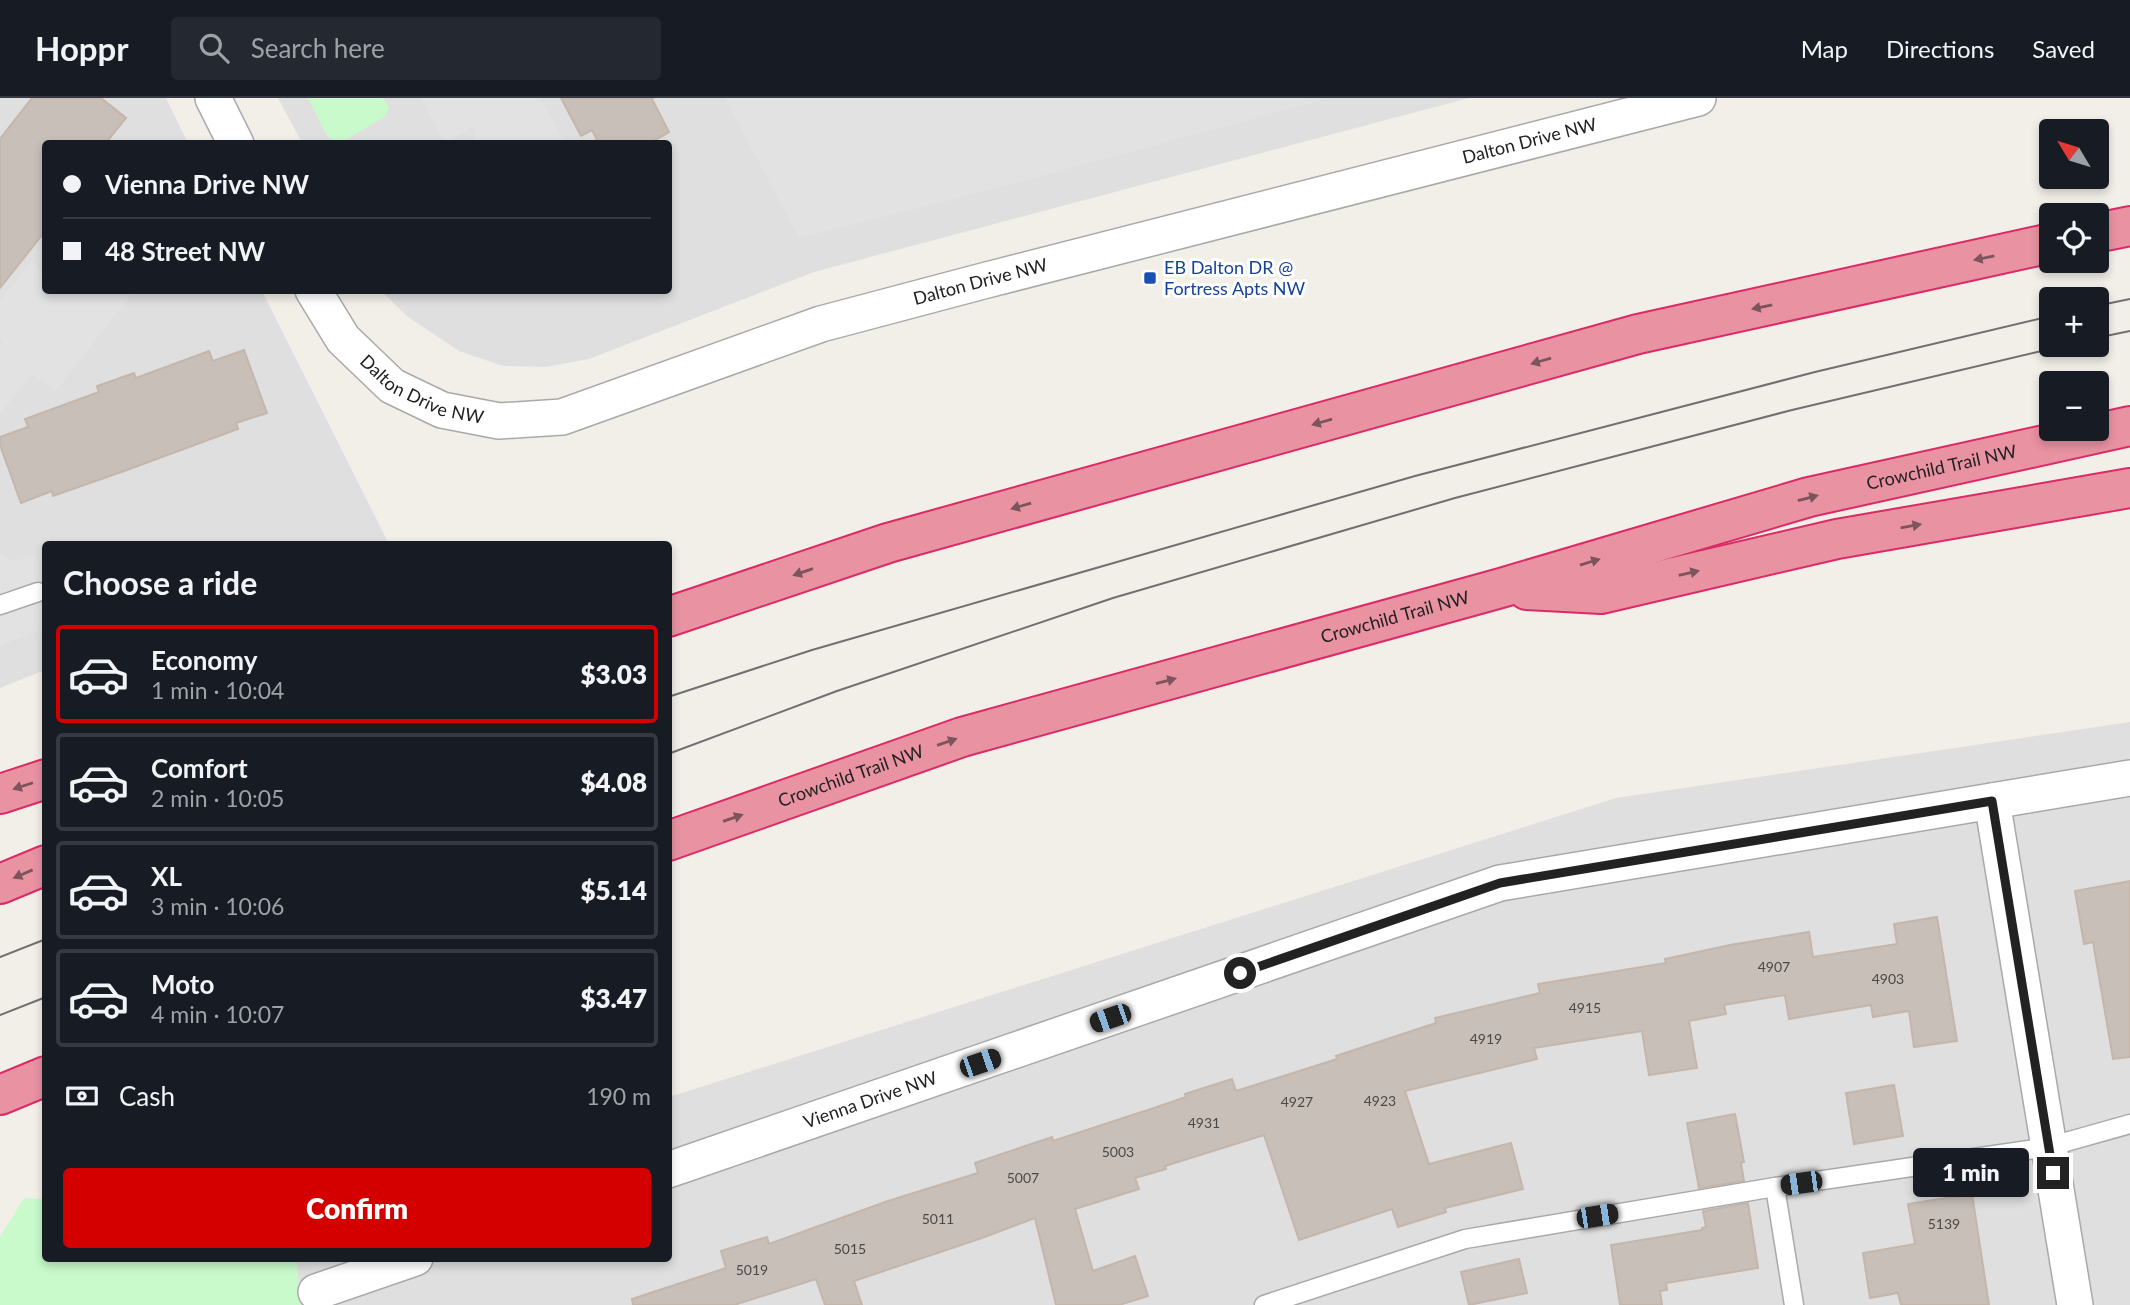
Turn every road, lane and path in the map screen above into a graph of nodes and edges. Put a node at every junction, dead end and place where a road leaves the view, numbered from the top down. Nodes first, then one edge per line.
1 (213, 98) edge
2 (1698, 98) edge
3 (234, 140) edge
4 (2130, 226) edge
5 (2109, 230) edge
6 (2039, 246) edge
7 (315, 294) edge
8 (2130, 426) edge
9 (2130, 488) edge
10 (1501, 588) junction
11 (37, 592) dead end
12 (0, 605) edge
13 (672, 616) edge
14 (2130, 778) edge
15 (42, 780) edge
16 (0, 794) edge
17 (1992, 801) junction
18 (672, 840) edge
19 (42, 867) edge
20 (0, 884) edge
21 (42, 1078) edge
22 (0, 1095) edge
23 (2130, 1124) edge
24 (2048, 1147) junction
25 (672, 1169) edge
26 (1775, 1187) junction
27 (405, 1262) edge
28 (317, 1299) edge
29 (1264, 1305) edge
30 (1794, 1305) edge
31 (2075, 1305) edge

1 - 3 street
2 - 7 street, Dalton Drive NW
4 - 5 highway
6 -> 13 highway
10 -> 8 highway, Crowchild Trail NW
10 -> 9 highway
18 -> 10 highway, Crowchild Trail NW
11 - 12 lane
14 - 17 street, Vienna Drive NW
15 -> 16 highway
17 - 24 street
17 - 25 street, Vienna Drive NW
19 -> 20 highway
21 - 22 highway
23 - 24 lane
24 - 26 lane
24 - 31 street
26 - 29 lane
26 - 30 lane
27 - 28 street

